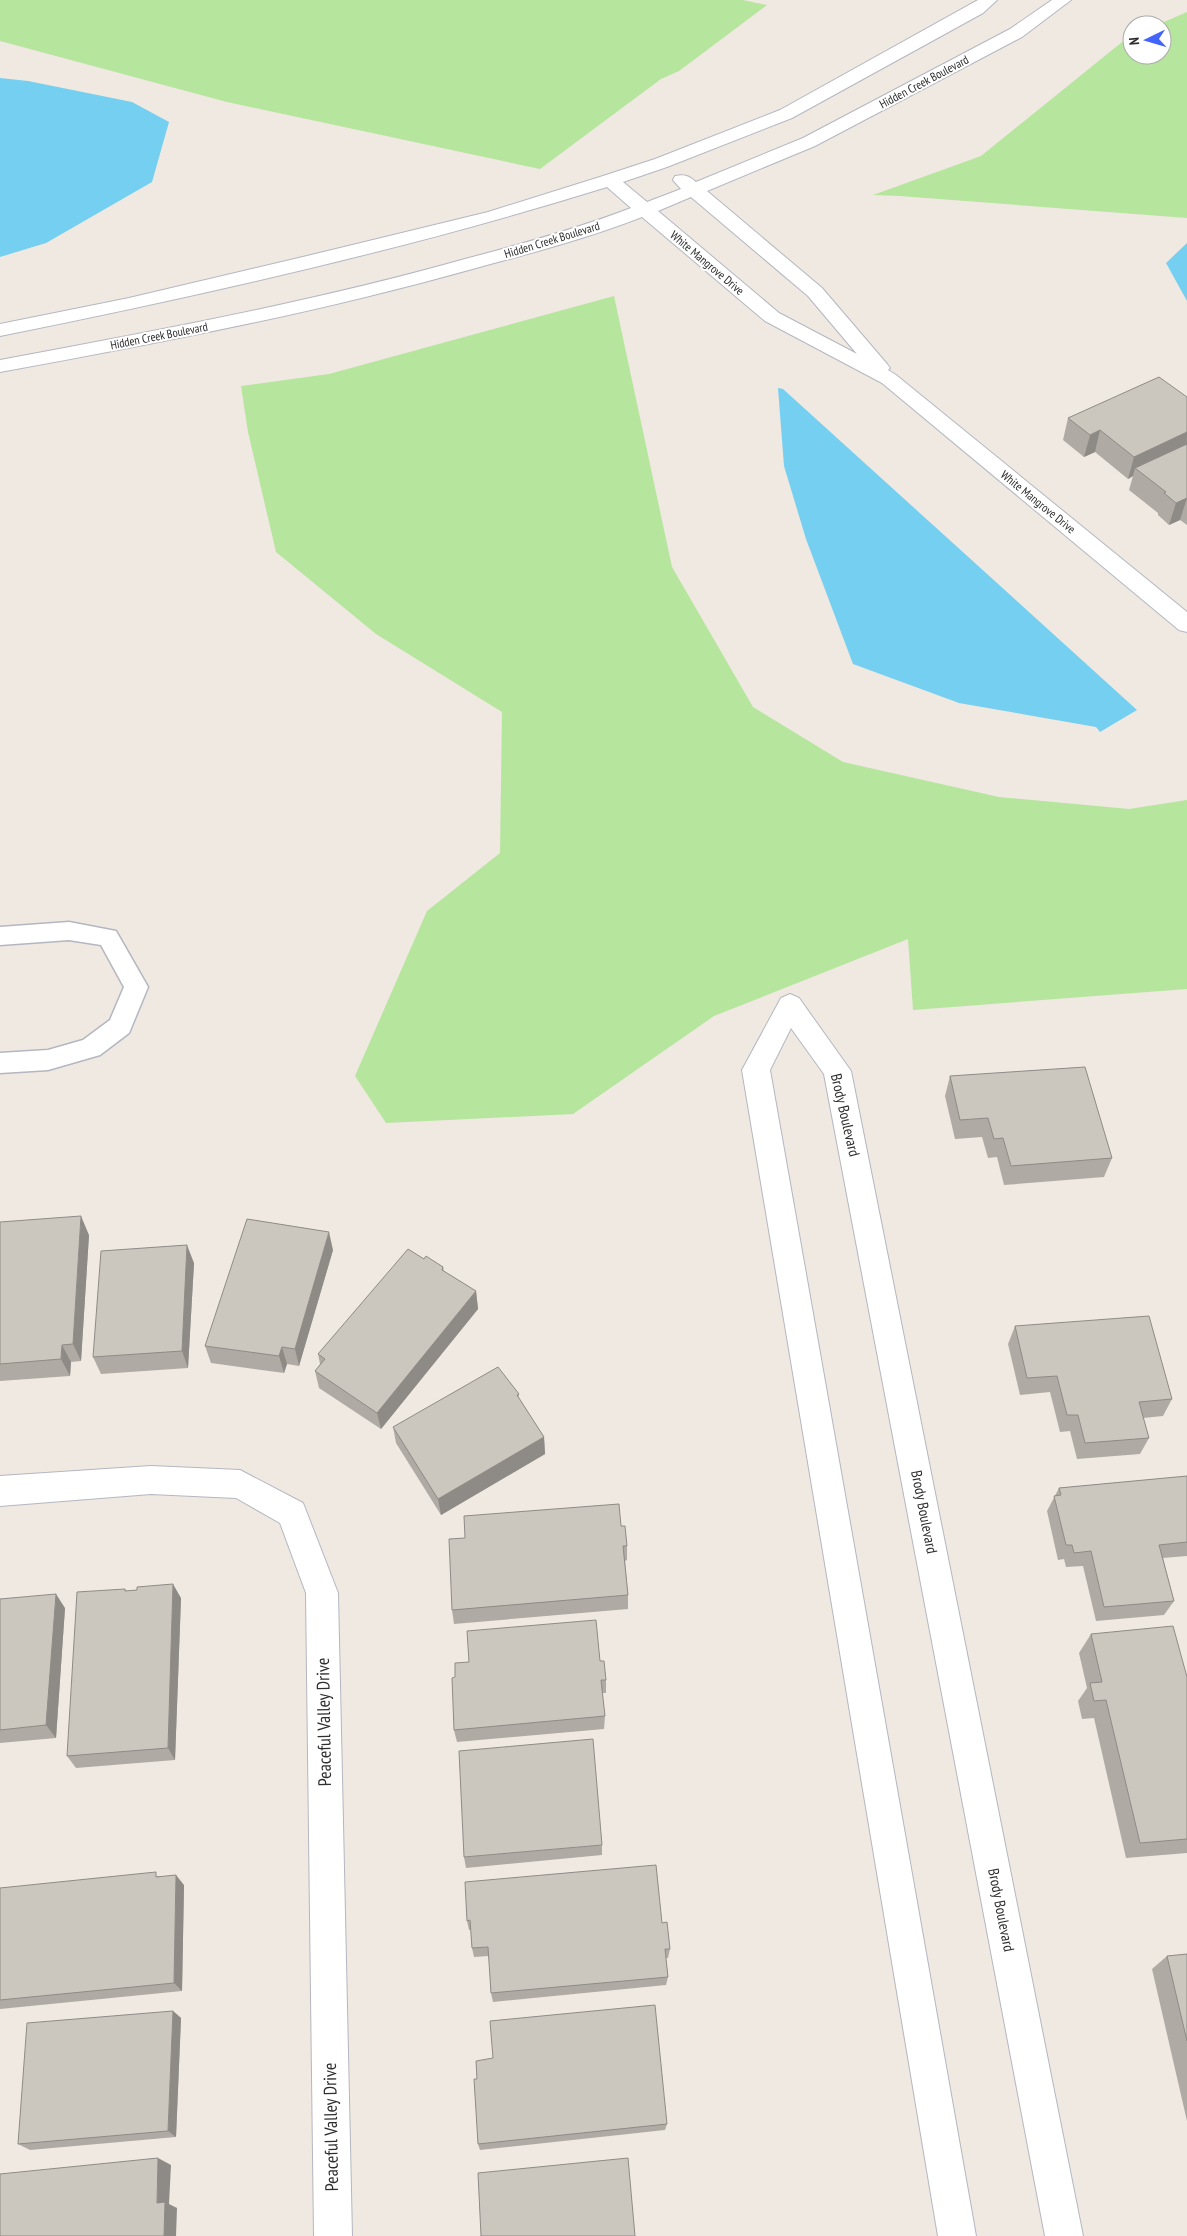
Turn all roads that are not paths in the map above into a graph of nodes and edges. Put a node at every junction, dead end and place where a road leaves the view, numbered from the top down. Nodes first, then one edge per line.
1 (989, 0) edge
2 (1063, 0) edge
3 (661, 163) junction
4 (610, 180) junction
5 (694, 190) junction
6 (644, 210) junction
7 (0, 330) edge
8 (0, 366) edge
9 (889, 379) junction
10 (1187, 624) edge
11 (0, 936) edge
12 (0, 1063) edge
13 (0, 1491) edge
14 (333, 2236) edge
15 (957, 2236) edge
16 (1064, 2236) edge

1 - 3 street
2 - 5 street, Hidden Creek Boulevard
3 - 4 street
3 - 5 street, White Mangrove Drive
4 - 6 street, White Mangrove Drive
4 - 7 street
5 - 6 street, Hidden Creek Boulevard
5 - 9 street, White Mangrove Drive
6 - 8 street, Hidden Creek Boulevard
6 - 9 street, White Mangrove Drive
9 - 10 street, White Mangrove Drive
11 - 12 lane
13 - 14 street, Peaceful Valley Drive
15 - 16 street, Brody Boulevard

